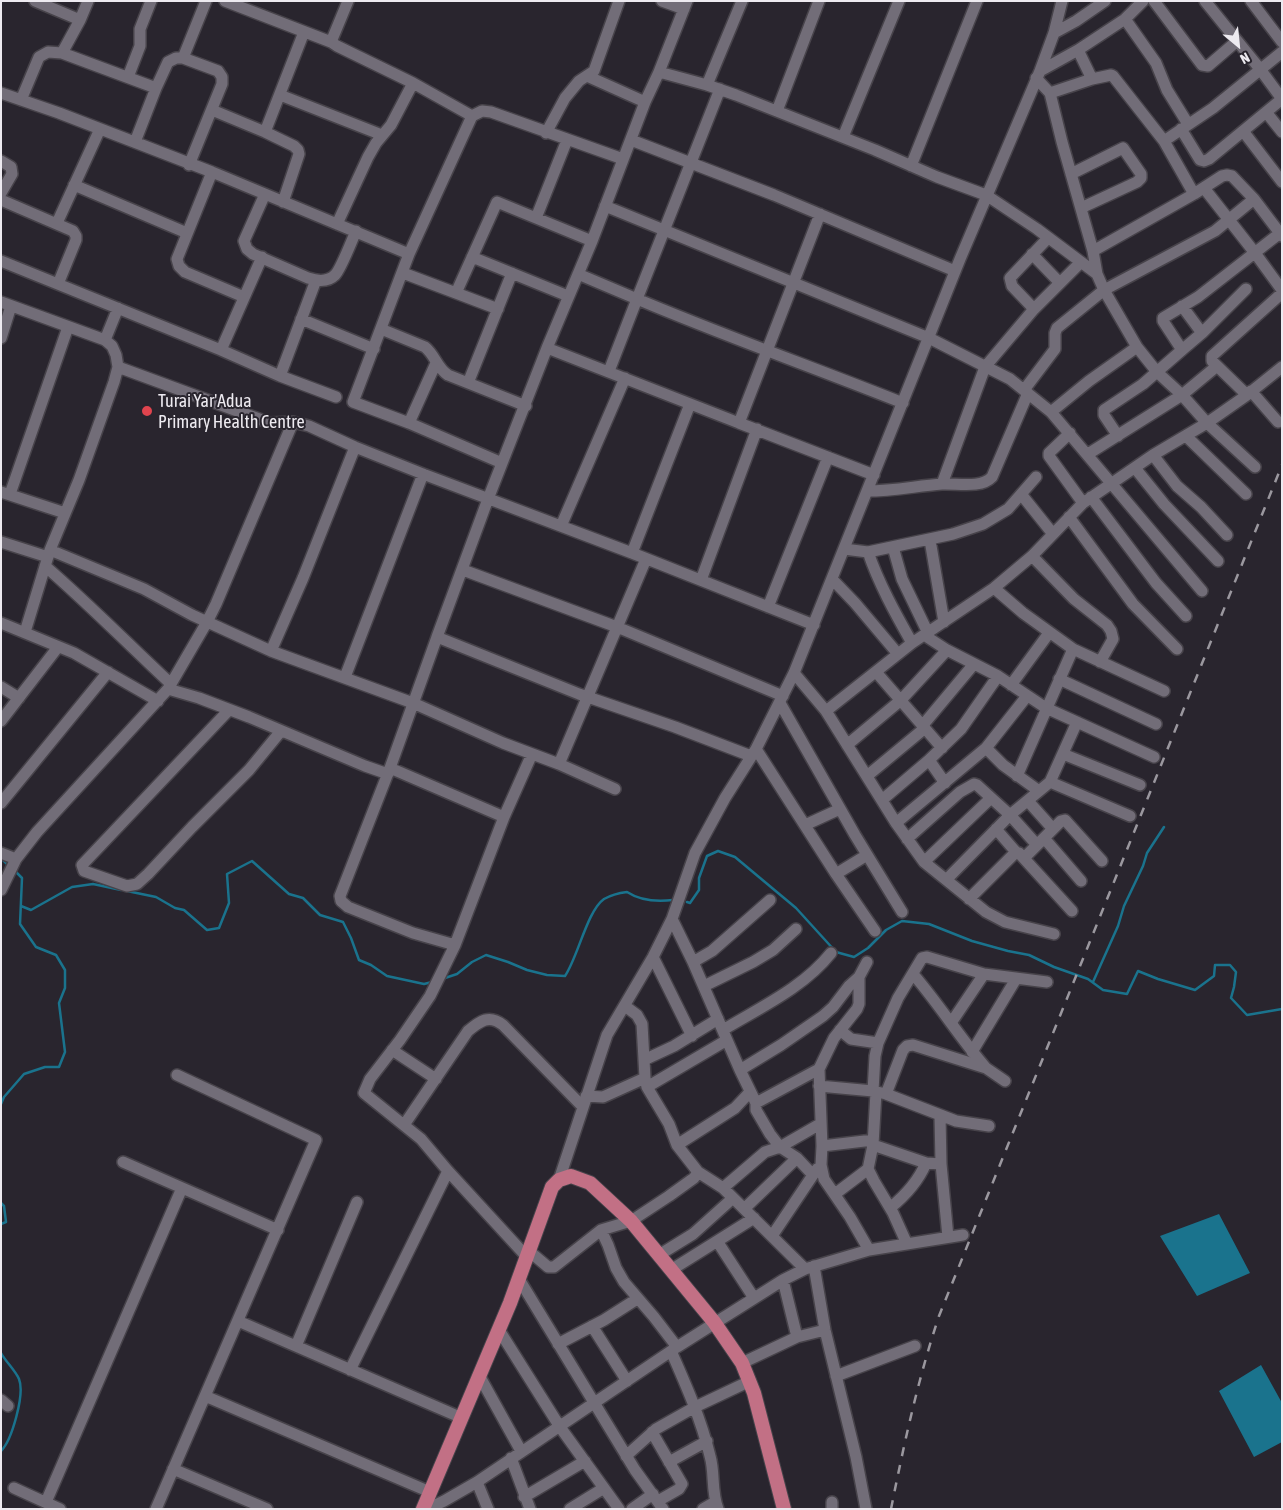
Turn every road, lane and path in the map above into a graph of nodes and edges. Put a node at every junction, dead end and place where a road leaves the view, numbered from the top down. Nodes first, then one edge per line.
1 (34, 1) edge
2 (88, 1) edge
3 (151, 1) edge
4 (206, 1) edge
5 (348, 1) edge
6 (619, 1) edge
7 (662, 1) edge
8 (742, 1) edge
9 (819, 1) edge
10 (898, 1) edge
11 (978, 1) edge
12 (1062, 1) edge
13 (1105, 1) edge
14 (1143, 1) edge
15 (1154, 1) edge
16 (1205, 1) edge
17 (1251, 1) edge
18 (229, 2) edge
19 (685, 5) edge
20 (1125, 19) junction
21 (80, 20) junction
22 (304, 32) junction
23 (1054, 33) junction
24 (1237, 41) junction
25 (331, 42) junction
26 (1282, 42) edge
27 (1078, 50) junction
28 (1282, 52) edge
29 (62, 53) junction
30 (183, 58) junction
31 (1260, 69) junction
32 (659, 72) junction
33 (1038, 75) junction
34 (586, 76) junction
35 (128, 77) junction
36 (1092, 79) junction
37 (413, 83) junction
38 (707, 85) junction
39 (156, 88) junction
40 (720, 89) junction
41 (1, 93) edge
42 (1050, 93) junction
43 (280, 95) junction
44 (1282, 99) edge
45 (21, 100) junction
46 (645, 102) junction
47 (212, 110) junction
48 (777, 112) junction
49 (1266, 112) junction
50 (472, 116) junction
51 (1185, 127) junction
52 (100, 129) junction
53 (1243, 131) junction
54 (265, 132) junction
55 (1282, 132) edge
56 (546, 133) junction
57 (382, 136) junction
58 (843, 137) junction
59 (567, 140) junction
60 (631, 140) junction
61 (1164, 141) junction
62 (135, 142) junction
63 (623, 160) junction
64 (1, 161) edge
65 (691, 163) junction
66 (189, 165) junction
67 (911, 166) junction
68 (212, 172) junction
69 (1071, 174) junction
70 (1282, 182) edge
71 (74, 185) junction
72 (1199, 191) junction
73 (1, 193) edge
74 (265, 194) junction
75 (986, 195) junction
76 (1254, 199) junction
77 (1, 200) edge
78 (283, 202) junction
79 (605, 206) junction
80 (1081, 208) junction
81 (820, 214) junction
82 (536, 218) junction
83 (1230, 220) junction
84 (57, 223) junction
85 (337, 224) junction
86 (664, 230) junction
87 (356, 231) junction
88 (187, 233) junction
89 (1281, 234) edge
90 (1048, 238) junction
91 (592, 241) junction
92 (1093, 252) junction
93 (1255, 253) junction
94 (409, 254) junction
95 (1032, 254) junction
96 (472, 256) junction
97 (262, 257) junction
98 (1, 261) edge
99 (1081, 262) junction
100 (955, 271) junction
101 (403, 273) junction
102 (512, 273) junction
103 (578, 274) junction
104 (1097, 274) junction
105 (316, 280) junction
106 (794, 282) junction
107 (1060, 283) junction
108 (58, 284) junction
109 (1246, 288) dead end
110 (1104, 290) junction
111 (1282, 292) edge
112 (456, 293) junction
113 (568, 296) junction
114 (244, 297) junction
115 (637, 299) junction
116 (6, 304) edge
117 (1182, 306) junction
118 (118, 308) junction
119 (498, 309) junction
120 (1034, 309) junction
121 (301, 319) junction
122 (68, 327) junction
123 (381, 329) junction
124 (1202, 333) junction
125 (1, 338) edge
126 (930, 338) junction
127 (106, 340) junction
128 (1137, 347) junction
129 (547, 348) junction
130 (374, 349) junction
131 (221, 350) junction
132 (766, 350) junction
133 (1182, 350) junction
134 (436, 363) junction
135 (1217, 366) junction
136 (118, 367) junction
137 (985, 367) junction
138 (1282, 367) edge
139 (609, 371) junction
140 (1157, 372) junction
141 (280, 376) junction
142 (625, 378) junction
143 (468, 383) junction
144 (1026, 391) junction
145 (1249, 393) junction
146 (1182, 395) junction
147 (336, 397) dead end
148 (903, 403) junction
149 (690, 404) junction
150 (526, 406) junction
151 (1051, 412) junction
152 (293, 422) junction
153 (1207, 422) junction
154 (1278, 422) dead end
155 (409, 423) junction
156 (739, 423) junction
157 (757, 429) junction
158 (1070, 433) junction
159 (1118, 436) junction
160 (1186, 436) junction
161 (354, 447) junction
162 (1088, 454) junction
163 (1153, 455) junction
164 (828, 457) junction
165 (502, 463) junction
166 (1255, 467) dead end
167 (1135, 468) junction
168 (423, 474) junction
169 (874, 475) junction
170 (1036, 477) dead end
171 (1112, 482) junction
172 (942, 484) junction
173 (868, 491) junction
174 (6, 493) edge
175 (1021, 494) junction
176 (1246, 494) dead end
177 (488, 499) junction
178 (1087, 500) junction
179 (65, 513) junction
180 (1069, 517) junction
181 (562, 526) junction
182 (1053, 534) junction
183 (1227, 535) dead end
184 (930, 540) junction
185 (1, 542) edge
186 (893, 547) junction
187 (844, 549) junction
188 (868, 552) junction
189 (632, 553) junction
190 (1032, 556) junction
191 (48, 558) junction
192 (646, 559) junction
193 (1218, 561) dead end
194 (463, 570) junction
195 (832, 579) junction
196 (701, 580) junction
197 (994, 588) junction
198 (1202, 592) dead end
199 (768, 607) junction
200 (1186, 616) dead end
201 (900, 621) junction
202 (207, 622) junction
203 (944, 622) junction
204 (1, 623) edge
205 (814, 625) junction
206 (617, 628) junction
207 (25, 632) junction
208 (1050, 633) junction
209 (926, 634) junction
210 (437, 637) junction
211 (886, 640) junction
212 (912, 643) junction
213 (58, 647) junction
214 (1073, 649) junction
215 (1177, 649) dead end
216 (946, 650) junction
217 (271, 651) junction
218 (898, 654) junction
219 (1100, 662) junction
220 (974, 664) junction
221 (108, 672) junction
222 (876, 672) junction
223 (794, 673) junction
224 (998, 676) junction
225 (345, 677) junction
226 (1059, 680) junction
227 (1011, 685) junction
228 (1, 687) edge
229 (170, 687) junction
230 (1164, 691) dead end
231 (1027, 696) junction
232 (19, 698) junction
233 (588, 698) junction
234 (782, 699) junction
235 (901, 700) junction
236 (158, 701) junction
237 (413, 703) junction
238 (1046, 708) junction
239 (229, 710) junction
240 (826, 711) junction
241 (1, 721) edge
242 (1077, 722) junction
243 (1156, 724) dead end
244 (924, 727) junction
245 (280, 731) junction
246 (848, 745) junction
247 (942, 748) junction
248 (986, 748) junction
249 (754, 753) junction
250 (532, 754) junction
251 (1063, 754) junction
252 (1154, 757) dead end
253 (929, 760) junction
254 (559, 764) junction
255 (389, 771) junction
256 (867, 776) junction
257 (1017, 776) junction
258 (1050, 782) junction
259 (945, 783) junction
260 (1140, 785) dead end
261 (616, 789) dead end
262 (1040, 791) junction
263 (991, 798) junction
264 (882, 800) junction
265 (1028, 801) junction
266 (1, 803) edge
267 (840, 809) junction
268 (1010, 815) junction
269 (1130, 816) dead end
270 (504, 817) junction
271 (896, 823) junction
272 (805, 826) junction
273 (996, 829) junction
274 (1045, 838) junction
275 (907, 839) junction
276 (1, 853) edge
277 (867, 855) junction
278 (1020, 855) junction
279 (1102, 861) dead end
280 (14, 862) junction
281 (924, 862) junction
282 (836, 874) junction
283 (947, 879) junction
284 (1081, 881) dead end
285 (1, 890) edge
286 (969, 899) junction
287 (770, 900) dead end
288 (1072, 911) dead end
289 (902, 912) dead end
290 (672, 919) junction
291 (796, 929) dead end
292 (875, 931) dead end
293 (1054, 934) dead end
294 (455, 945) junction
295 (831, 953) dead end
296 (653, 957) junction
297 (693, 962) junction
298 (867, 962) dead end
299 (913, 974) junction
300 (984, 974) junction
301 (859, 977) junction
302 (1016, 978) junction
303 (1047, 982) dead end
304 (704, 986) junction
305 (625, 1006) junction
306 (951, 1023) junction
307 (723, 1030) junction
308 (840, 1030) junction
309 (692, 1036) junction
310 (878, 1043) junction
311 (392, 1050) junction
312 (972, 1052) junction
313 (644, 1060) junction
314 (986, 1068) junction
315 (818, 1069) junction
316 (740, 1070) junction
317 (177, 1075) dead end
318 (436, 1079) junction
319 (1005, 1081) dead end
320 (646, 1082) junction
321 (819, 1086) junction
322 (878, 1092) junction
323 (753, 1098) junction
324 (584, 1102) junction
325 (940, 1116) junction
326 (820, 1124) junction
327 (404, 1125) junction
328 (989, 1126) dead end
329 (873, 1142) junction
330 (677, 1145) junction
331 (822, 1146) junction
332 (780, 1147) junction
333 (798, 1158) junction
334 (123, 1162) dead end
335 (926, 1163) junction
336 (941, 1164) junction
337 (821, 1165) junction
338 (868, 1169) junction
339 (448, 1171) junction
340 (698, 1172) junction
341 (813, 1175) junction
342 (559, 1180) junction
343 (182, 1188) junction
344 (723, 1188) junction
345 (835, 1194) junction
346 (732, 1198) junction
347 (357, 1202) dead end
348 (890, 1208) junction
349 (744, 1209) junction
350 (754, 1218) junction
351 (631, 1220) junction
352 (278, 1230) junction
353 (601, 1230) junction
354 (964, 1235) dead end
355 (772, 1236) junction
356 (948, 1238) junction
357 (717, 1241) junction
358 (907, 1244) junction
359 (869, 1250) junction
360 (528, 1254) junction
361 (660, 1255) junction
362 (810, 1268) junction
363 (671, 1270) junction
364 (519, 1279) junction
365 (783, 1280) junction
366 (754, 1298) junction
367 (638, 1299) junction
368 (238, 1321) junction
369 (714, 1322) junction
370 (592, 1326) junction
371 (499, 1330) junction
372 (825, 1330) junction
373 (797, 1337) junction
374 (558, 1344) junction
375 (296, 1346) junction
376 (915, 1346) dead end
377 (674, 1349) junction
378 (742, 1363) junction
379 (350, 1370) junction
380 (836, 1376) junction
381 (480, 1377) junction
382 (627, 1381) junction
383 (750, 1381) junction
384 (205, 1396) junction
385 (595, 1403) junction
386 (695, 1407) junction
387 (462, 1418) junction
388 (560, 1427) junction
389 (652, 1432) junction
390 (707, 1441) junction
391 (516, 1454) junction
392 (626, 1456) junction
393 (585, 1461) junction
394 (669, 1462) junction
395 (173, 1469) junction
396 (477, 1482) junction
397 (14, 1488) dead end
398 (604, 1488) junction
399 (430, 1492) junction
400 (524, 1497) junction
401 (658, 1501) edge
402 (46, 1502) junction
403 (716, 1505) edge
404 (60, 1509) edge
405 (156, 1509) edge
406 (267, 1509) edge
407 (423, 1509) edge
408 (428, 1509) edge
409 (488, 1509) edge
410 (530, 1509) edge
411 (570, 1509) edge
412 (619, 1509) edge
413 (632, 1509) edge
414 (703, 1509) edge
415 (784, 1509) edge
416 (866, 1509) edge

1 - 21 street
2 - 21 street
3 - 35 street
4 - 30 street
5 - 25 street
6 - 34 street
7 - 19 street
8 - 38 street
9 - 48 street
10 - 58 street
11 - 67 street
12 - 23 street
13 - 23 street
14 - 20 street
15 - 24 street
16 - 24 street
17 - 26 street
18 - 22 street
19 - 32 street
20 - 27 street
20 - 51 street
21 - 29 street
22 - 25 street
22 - 43 street
23 - 33 street
24 - 31 street
25 - 37 street
27 - 33 street
27 - 36 street
28 - 31 street
29 - 35 street
29 - 45 street
30 - 39 street
30 - 47 street
31 - 44 street
31 - 51 street
32 - 38 street
32 - 46 street
33 - 42 street
33 - 75 street
34 - 46 street
34 - 56 street
35 - 39 street
36 - 42 street
36 - 61 street
37 - 50 street
37 - 57 street
38 - 40 street
39 - 62 street
40 - 48 street
40 - 65 street
41 - 45 street
42 - 69 street
43 - 54 street
43 - 57 street
44 - 49 street
45 - 52 street
46 - 60 street
47 - 54 street
47 - 66 street
48 - 58 street
49 - 53 street
49 - 55 street
50 - 56 street
50 - 94 street
51 - 53 street
51 - 61 street
52 - 62 street
52 - 71 street
53 - 70 street
54 - 78 street
56 - 59 street
57 - 85 street
58 - 67 street
59 - 63 street
59 - 82 street
60 - 63 street
60 - 65 street
61 - 72 street
62 - 66 street
63 - 79 street
64 - 73 street
65 - 81 street
65 - 86 street
66 - 68 street
67 - 75 street
68 - 74 street
68 - 88 street
69 - 80 street
69 - 80 street
71 - 84 street
71 - 88 street
72 - 76 street
72 - 83 street
72 - 92 street
74 - 78 street
74 - 97 street
75 - 90 street
75 - 100 street
76 - 83 street
76 - 89 street
77 - 84 street
78 - 85 street
79 - 86 street
79 - 91 street
80 - 92 street
81 - 100 street
81 - 106 street
82 - 91 street
82 - 96 street
83 - 93 street
83 - 110 street
84 - 108 street
85 - 87 street
86 - 106 street
86 - 115 street
87 - 94 street
87 - 105 street
88 - 114 street
89 - 93 street
90 - 95 street
90 - 99 street
91 - 103 street
92 - 104 street
93 - 111 street
93 - 117 street
94 - 101 street
95 - 107 street
95 - 120 street
96 - 102 street
96 - 112 street
97 - 105 street
97 - 114 street
98 - 108 street
99 - 104 street
99 - 107 street
100 - 126 street
101 - 112 street
101 - 123 street
102 - 113 street
102 - 119 street
103 - 113 street
103 - 115 street
104 - 110 street
105 - 121 street
106 - 126 street
106 - 132 street
107 - 120 street
108 - 118 street
109 - 124 street
110 - 128 street
110 - 144 street
111 - 135 street
112 - 119 street
113 - 129 street
114 - 131 street
115 - 132 street
115 - 139 street
116 - 122 street
116 - 125 street
117 - 124 street
117 - 133 street
118 - 127 street
118 - 131 street
119 - 143 street
120 - 137 street
121 - 130 street
121 - 141 street
122 - 127 street
122 - 174 street
123 - 130 street
123 - 134 street
124 - 133 street
126 - 137 street
126 - 148 street
127 - 136 street
128 - 140 street
128 - 151 street
129 - 139 street
129 - 150 street
130 - 155 street
131 - 141 street
132 - 148 street
132 - 156 street
133 - 140 street
134 - 143 street
134 - 155 street
135 - 145 street
135 - 146 street
136 - 152 street
136 - 179 street
137 - 144 street
137 - 172 street
138 - 145 street
139 - 142 street
140 - 146 street
140 - 159 street
141 - 147 street
142 - 149 street
142 - 181 street
143 - 150 street
144 - 151 street
144 - 172 street
145 - 153 street
145 - 154 street
146 - 153 street
146 - 159 street
148 - 169 street
149 - 156 street
149 - 189 street
150 - 165 street
151 - 158 street
152 - 161 street
152 - 202 street
153 - 160 street
153 - 166 street
155 - 165 street
156 - 157 street
157 - 164 street
157 - 196 street
158 - 162 street
158 - 178 street
159 - 162 street
160 - 163 street
160 - 176 street
161 - 168 street
161 - 217 street
162 - 171 street
163 - 167 street
163 - 183 street
164 - 169 street
164 - 199 street
165 - 177 street
167 - 171 street
167 - 193 street
168 - 177 street
168 - 225 street
169 - 173 street
170 - 175 street
171 - 178 street
171 - 198 street
172 - 173 street
173 - 187 street
174 - 179 street
175 - 182 street
175 - 184 street
177 - 181 street
177 - 194 street
178 - 180 street
178 - 200 street
179 - 191 street
180 - 182 street
180 - 215 street
181 - 189 street
182 - 190 street
184 - 186 street
184 - 203 street
185 - 191 street
186 - 188 street
186 - 209 street
187 - 188 street
187 - 195 street
188 - 201 street
189 - 192 street
190 - 197 street
190 - 219 street
191 - 202 street
191 - 207 street
191 - 229 street
192 - 196 street
192 - 206 street
194 - 206 street
194 - 210 street
195 - 205 street
195 - 211 street
196 - 199 street
197 - 203 street
197 - 208 street
199 - 205 street
201 - 211 street
201 - 212 street
202 - 217 street
202 - 229 street
203 - 209 street
204 - 207 street
205 - 223 street
206 - 233 street
206 - 234 street
207 - 213 street
208 - 214 street
208 - 227 street
209 - 212 street
209 - 216 street
210 - 233 street
210 - 237 street
211 - 218 street
212 - 218 street
213 - 221 street
213 - 232 street
214 - 219 street
214 - 226 street
216 - 220 street
216 - 235 street
217 - 225 street
218 - 222 street
219 - 230 street
220 - 224 street
220 - 244 street
221 - 236 street
221 - 266 street
222 - 235 street
222 - 240 street
223 - 234 street
223 - 240 street
224 - 227 street
224 - 247 street
225 - 237 street
226 - 238 street
226 - 243 street
227 - 231 street
228 - 232 street
229 - 236 street
229 - 239 street
231 - 238 street
231 - 248 street
232 - 241 street
233 - 249 street
233 - 254 street
234 - 249 street
234 - 267 street
235 - 244 street
235 - 246 street
236 - 280 street
237 - 250 street
237 - 255 street
238 - 242 street
238 - 257 street
239 - 245 street
239 - 245 street
240 - 246 street
242 - 251 street
242 - 252 street
244 - 247 street
244 - 256 street
245 - 255 street
246 - 256 street
247 - 253 street
248 - 257 street
248 - 259 street
249 - 272 street
249 - 290 street
250 - 254 street
250 - 270 street
251 - 258 street
251 - 260 street
253 - 259 street
253 - 264 street
254 - 261 street
255 - 270 street
255 - 294 street
256 - 264 street
257 - 262 street
258 - 262 street
258 - 269 street
259 - 271 street
262 - 265 street
263 - 268 street
263 - 275 street
263 - 281 street
264 - 271 street
265 - 268 street
265 - 274 street
267 - 272 street
267 - 277 street
268 - 273 street
268 - 274 street
270 - 294 street
271 - 275 street
272 - 282 street
273 - 278 street
273 - 283 street
274 - 278 street
274 - 279 street
274 - 284 street
275 - 281 street
276 - 280 street
277 - 282 street
277 - 289 street
278 - 286 street
278 - 288 street
280 - 285 street
281 - 283 street
282 - 292 street
283 - 286 street
286 - 293 street
287 - 297 street
290 - 296 street
290 - 297 street
291 - 304 street
294 - 311 street
295 - 307 street
296 - 305 street
296 - 309 street
297 - 304 street
298 - 301 street
299 - 300 street
299 - 306 street
299 - 310 street
300 - 302 street
300 - 306 street
301 - 308 street
301 - 316 street
302 - 303 street
302 - 312 street
304 - 307 street
305 - 313 street
305 - 324 street
306 - 312 street
307 - 309 street
307 - 316 street
307 - 320 street
308 - 310 street
308 - 315 street
309 - 313 street
310 - 322 street
311 - 318 street
311 - 327 street
312 - 314 street
313 - 320 street
314 - 319 street
314 - 322 street
315 - 321 street
315 - 323 street
316 - 323 street
317 - 352 street
318 - 324 street
318 - 327 street
320 - 324 street
320 - 330 street
321 - 322 street
321 - 326 street
322 - 325 street
322 - 329 street
323 - 330 street
323 - 332 street
324 - 342 street
325 - 328 street
325 - 336 street
326 - 331 street
326 - 332 street
327 - 339 street
329 - 331 street
329 - 335 street
329 - 338 street
330 - 340 street
331 - 337 street
332 - 333 street
332 - 344 street
333 - 341 street
333 - 349 street
334 - 343 street
335 - 336 street
335 - 348 street
336 - 356 street
337 - 341 street
337 - 345 street
338 - 345 street
338 - 348 street
339 - 360 street
339 - 379 street
340 - 344 street
340 - 351 street
341 - 355 street
342 - 351 main road
342 - 360 main road
343 - 352 street
343 - 402 street
344 - 346 street
345 - 359 street
346 - 349 street
346 - 361 street
347 - 375 street
348 - 358 street
349 - 350 street
350 - 355 street
350 - 357 street
351 - 353 street
351 - 361 main road
352 - 368 street
353 - 360 street
353 - 367 street
354 - 356 street
355 - 362 street
356 - 358 street
357 - 363 street
357 - 366 street
358 - 359 street
359 - 362 street
360 - 364 main road
361 - 363 main road
362 - 365 street
362 - 372 street
363 - 369 main road
364 - 371 main road
364 - 374 street
365 - 366 street
365 - 373 street
366 - 369 street
367 - 370 street
367 - 377 street
368 - 375 street
368 - 384 street
369 - 377 street
369 - 378 main road
370 - 374 street
370 - 382 street
371 - 381 main road
371 - 388 street
372 - 373 street
372 - 380 street
373 - 378 street
374 - 385 street
375 - 379 street
376 - 380 street
377 - 382 street
377 - 386 street
378 - 383 main road
379 - 387 street
380 - 416 street
381 - 387 main road
381 - 391 street
382 - 385 street
383 - 386 street
383 - 415 main road
384 - 395 street
384 - 399 street
385 - 388 street
385 - 392 street
386 - 389 street
386 - 390 street
387 - 399 main road
388 - 391 street
388 - 393 street
389 - 392 street
389 - 394 street
390 - 394 street
390 - 403 street
391 - 396 street
391 - 400 street
392 - 401 street
393 - 398 street
393 - 400 street
394 - 401 street
395 - 405 street
395 - 406 street
396 - 408 street
396 - 409 street
397 - 402 street
398 - 411 street
398 - 412 street
399 - 407 main road
400 - 410 street
401 - 413 street
402 - 404 street
403 - 414 street

